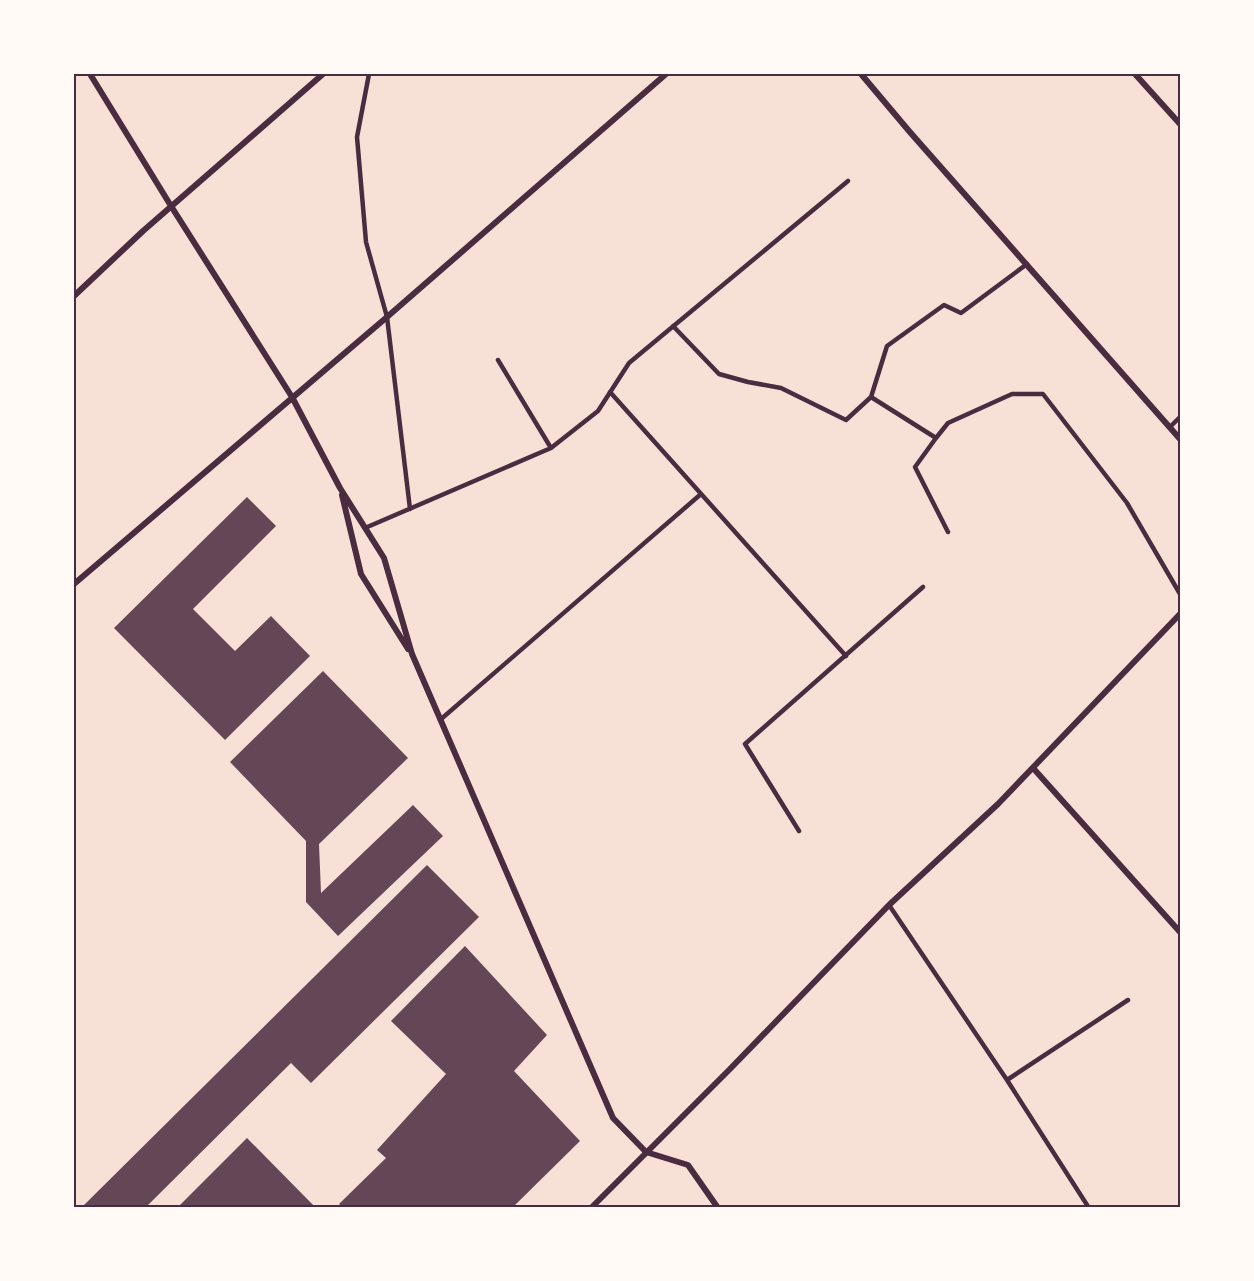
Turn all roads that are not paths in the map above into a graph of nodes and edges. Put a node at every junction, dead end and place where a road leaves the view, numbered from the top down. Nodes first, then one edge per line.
1 (90, 74) edge
2 (323, 74) edge
3 (369, 74) edge
4 (666, 74) edge
5 (861, 74) edge
6 (1135, 74) edge
7 (1180, 124) edge
8 (848, 181) dead end
9 (171, 207) junction
10 (1027, 264) junction
11 (74, 296) edge
12 (387, 317) junction
13 (673, 326) junction
14 (498, 360) dead end
15 (610, 392) junction
16 (292, 397) junction
17 (871, 397) junction
18 (1180, 417) edge
19 (1170, 427) junction
20 (936, 438) junction
21 (1180, 439) edge
22 (551, 448) junction
23 (340, 488) junction
24 (701, 494) junction
25 (410, 509) junction
26 (365, 528) junction
27 (948, 532) dead end
28 (74, 584) edge
29 (923, 586) dead end
30 (1180, 594) edge
31 (1180, 614) edge
32 (412, 654) junction
33 (846, 656) junction
34 (440, 720) junction
35 (1033, 768) junction
36 (799, 831) dead end
37 (889, 904) junction
38 (1180, 932) edge
39 (1128, 1000) dead end
40 (1007, 1080) junction
41 (646, 1152) junction
42 (591, 1208) edge
43 (718, 1208) edge
44 (1089, 1208) edge

1 - 9 street
2 - 9 street
3 - 12 lane
4 - 12 street
5 - 10 street
6 - 7 street
8 - 13 lane
9 - 11 street
9 - 16 street
10 - 17 lane
10 - 19 street
12 - 16 street
12 - 25 lane
13 - 15 lane
13 - 17 lane
14 - 22 lane
15 - 22 lane
15 - 24 lane
16 - 23 street
16 - 28 street
17 - 20 lane
18 - 19 lane
19 - 21 street
20 - 27 lane
20 - 30 lane
22 - 25 lane
23 - 26 street
23 - 32 street
24 - 33 lane
24 - 34 lane
25 - 26 lane
26 - 32 street
29 - 33 lane
31 - 35 street
32 - 34 street
33 - 36 lane
34 - 41 street
35 - 37 street
35 - 38 street
37 - 40 lane
37 - 41 street
39 - 40 lane
40 - 44 lane
41 - 42 street
41 - 43 street

